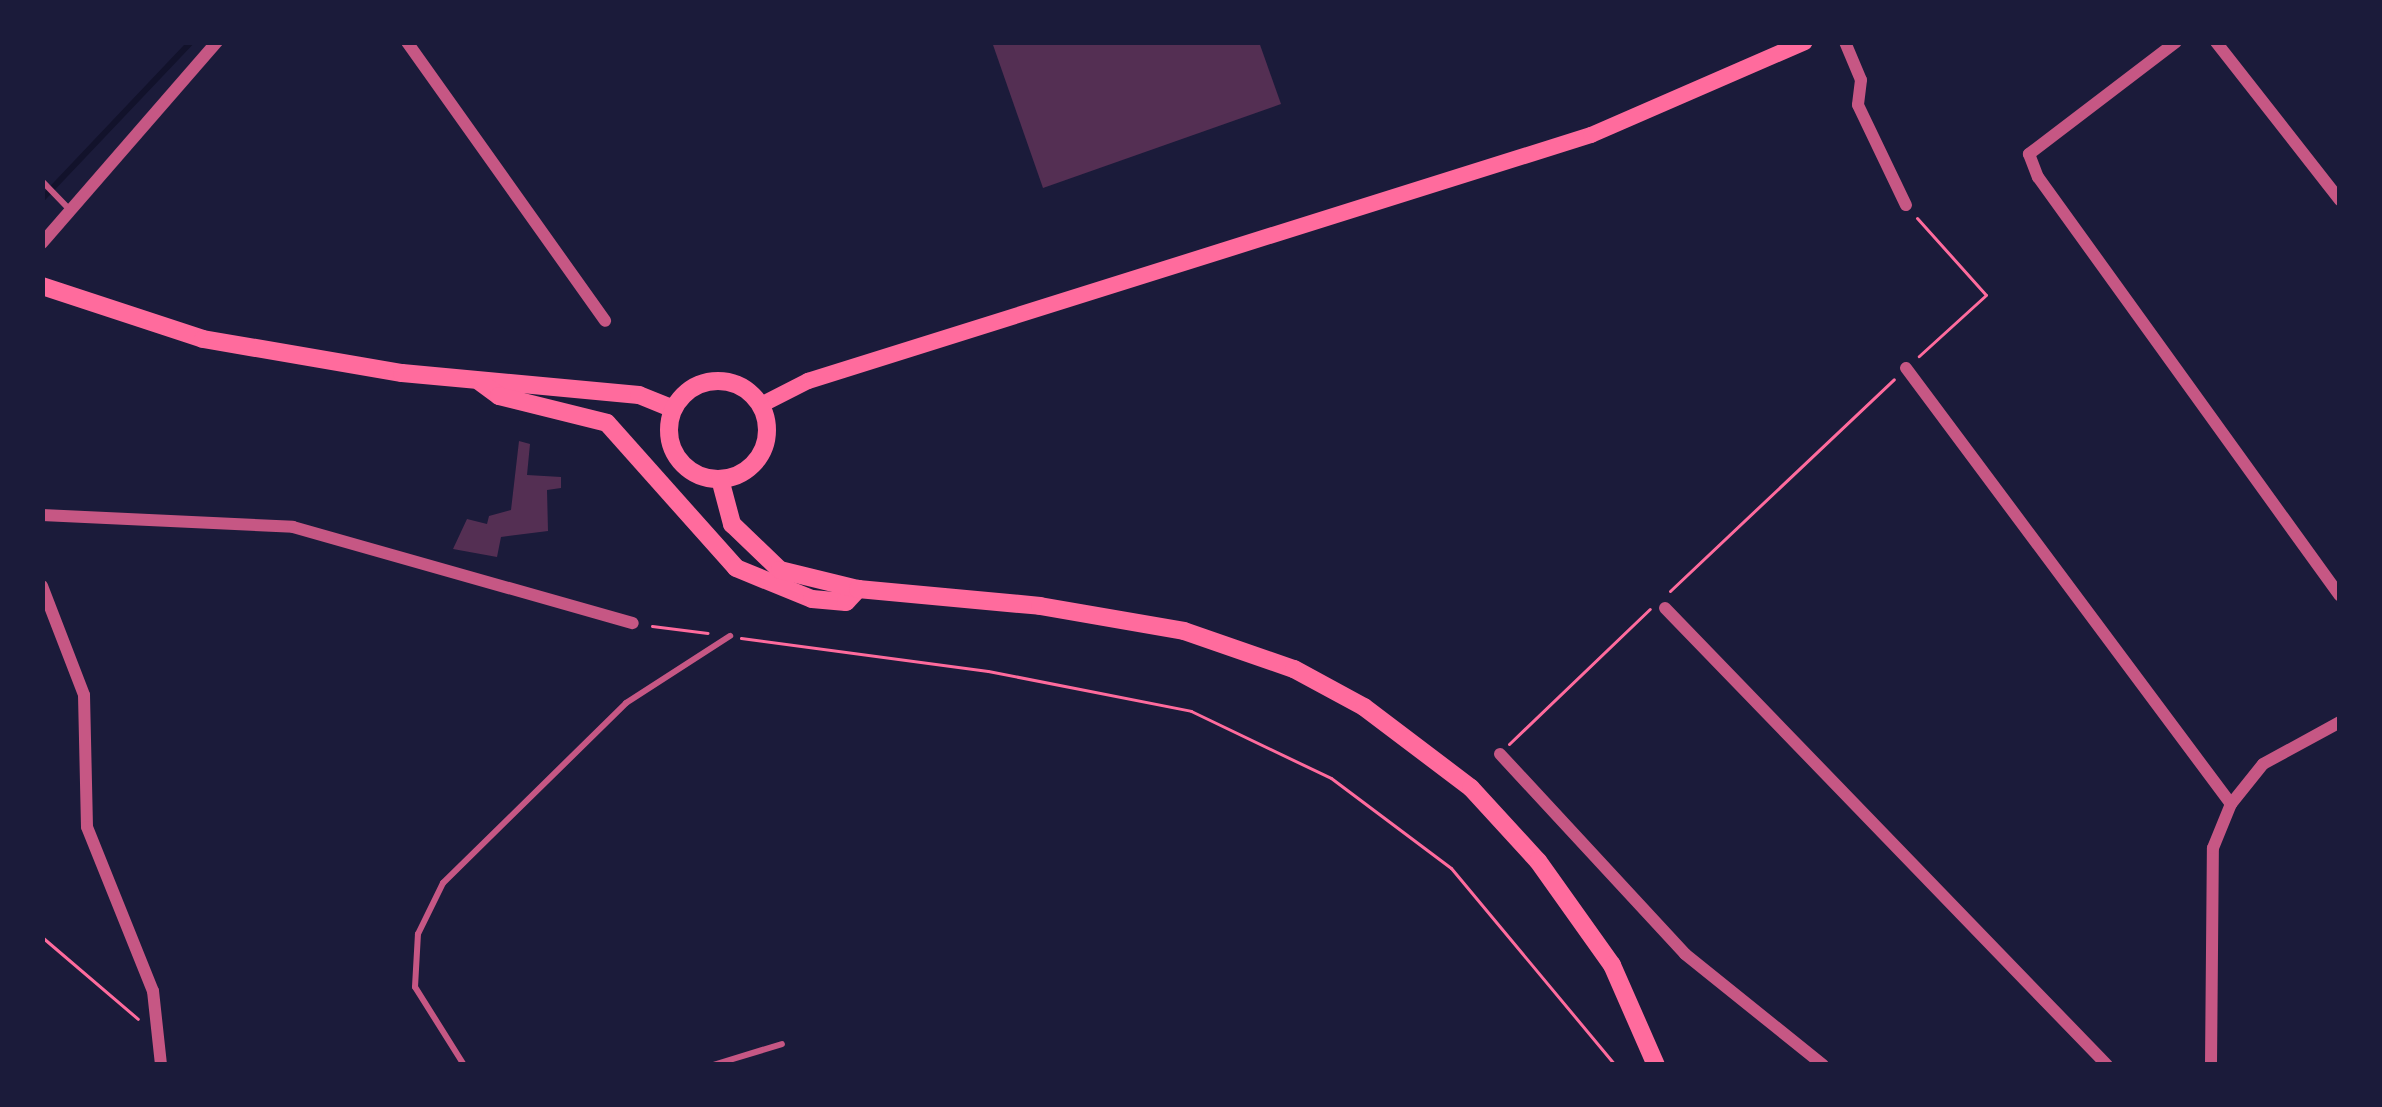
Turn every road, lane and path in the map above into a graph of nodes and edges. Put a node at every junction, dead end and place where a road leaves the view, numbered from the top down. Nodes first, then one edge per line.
1 (217, 42) edge
2 (407, 42) edge
3 (1805, 42) edge
4 (1845, 42) edge
5 (2176, 42) edge
6 (2216, 42) edge
7 (42, 182) edge
8 (2340, 200) edge
9 (1906, 205) joint
10 (68, 208) junction
11 (42, 243) edge
12 (42, 286) edge
13 (605, 321) dead end
14 (1906, 368) junction
15 (480, 382) junction
16 (761, 405) junction
17 (674, 409) junction
18 (720, 479) junction
19 (42, 515) edge
20 (42, 586) edge
21 (858, 589) junction
22 (2340, 596) edge
23 (1662, 602) junction
24 (633, 623) joint
25 (730, 636) junction
26 (2340, 722) edge
27 (1500, 754) joint
28 (2231, 804) junction
29 (42, 937) edge
30 (157, 1036) junction
31 (782, 1044) dead end
32 (160, 1065) edge
33 (464, 1065) edge
34 (713, 1065) edge
35 (1615, 1065) edge
36 (1656, 1065) edge
37 (1822, 1065) edge
38 (2107, 1065) edge
39 (2211, 1065) edge

1 - 10 street
2 - 13 street
3 - 16 main road
4 - 9 street
5 - 22 street
6 - 8 street
7 - 10 lane
9 - 14 path
10 - 11 street
12 - 15 main road
14 - 23 path
14 - 28 street
15 - 17 main road
15 - 21 main road
16 - 17 main road
16 - 18 main road
17 - 18 main road
18 - 21 main road
19 - 24 street
20 - 30 street
21 - 36 main road
23 - 27 path
23 - 38 street
24 - 25 path
25 - 33 lane
25 - 35 path
26 - 28 street
27 - 37 street
28 - 39 street
29 - 30 path
30 - 32 street
31 - 34 lane

